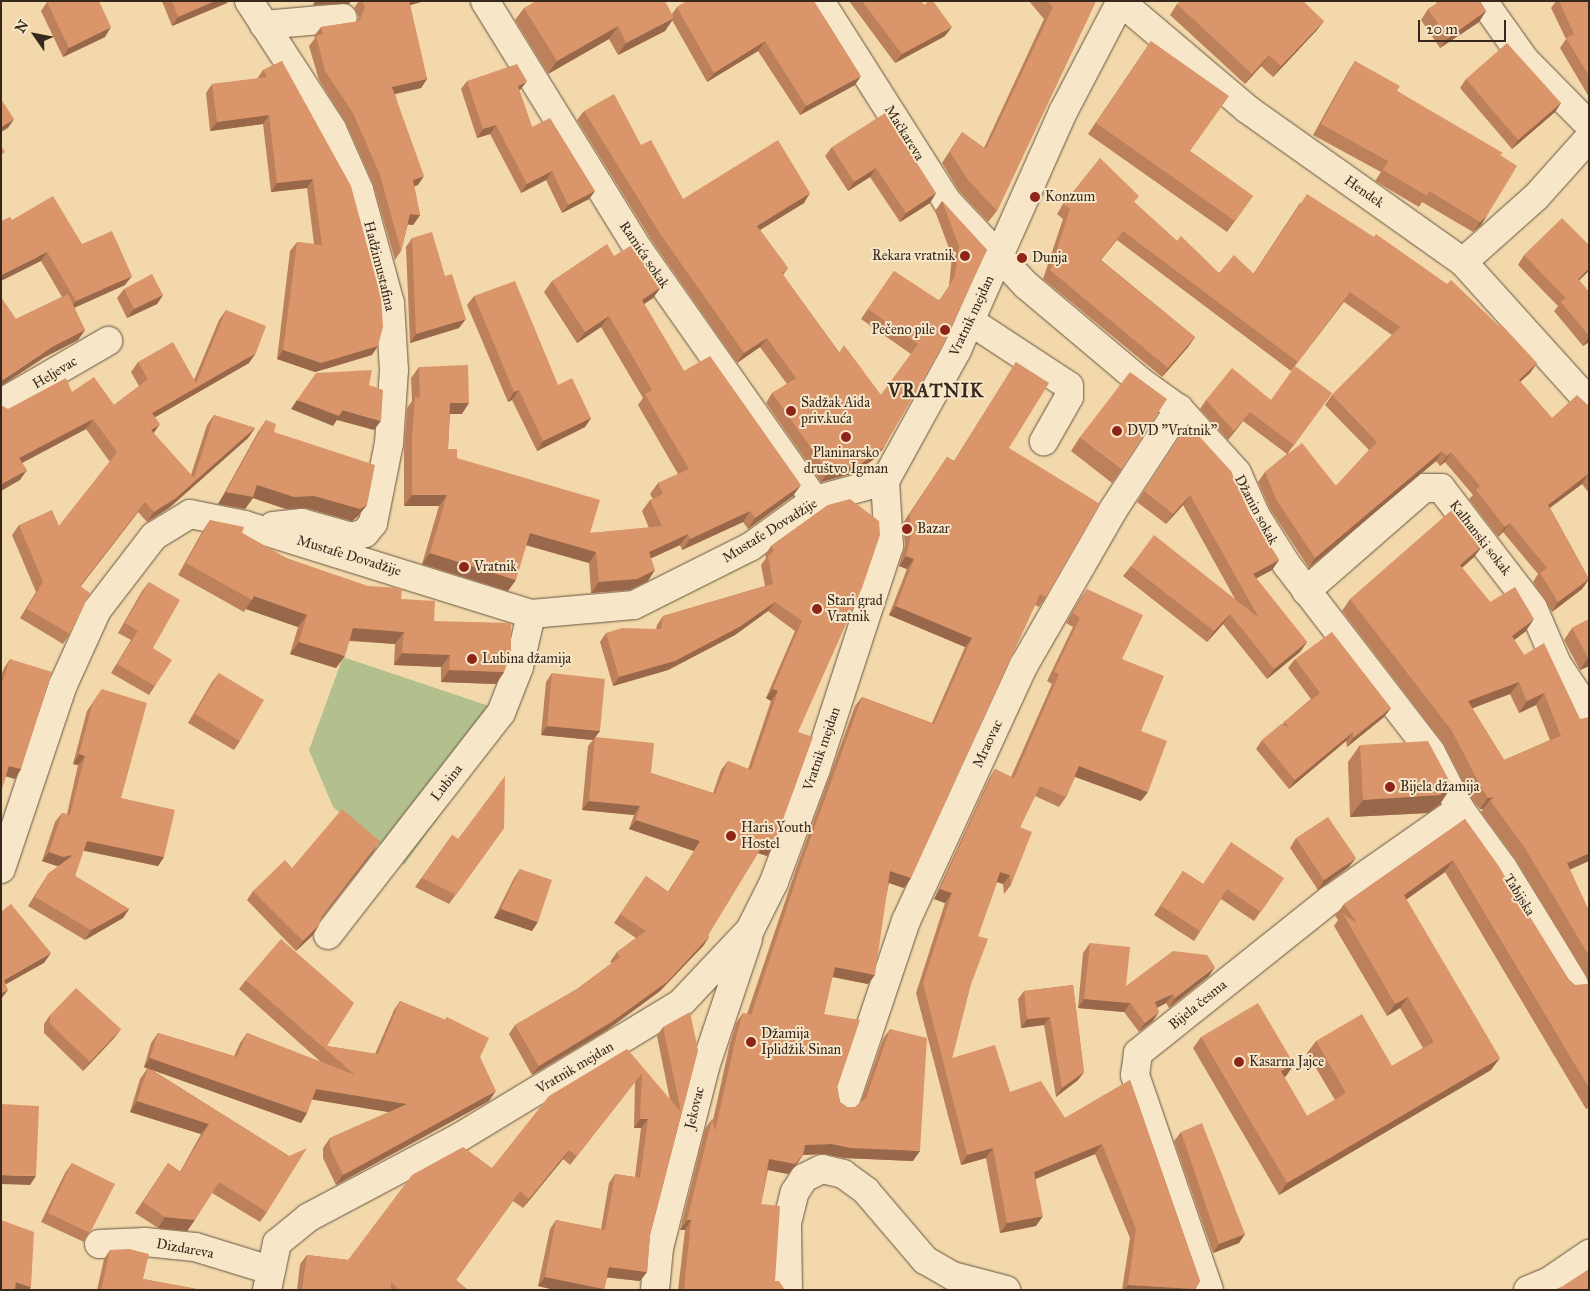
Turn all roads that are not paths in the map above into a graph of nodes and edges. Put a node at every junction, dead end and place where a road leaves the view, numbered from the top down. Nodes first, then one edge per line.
1 (249, 1) edge
2 (485, 1) edge
3 (820, 1) edge
4 (1482, 1) edge
5 (1121, 2) edge
6 (343, 18) dead end
7 (264, 25) junction
8 (1589, 125) edge
9 (1589, 138) edge
10 (999, 257) junction
11 (1463, 262) junction
12 (970, 321) junction
13 (108, 341) dead end
14 (1589, 402) edge
15 (1, 403) edge
16 (1179, 409) junction
17 (1044, 442) dead end
18 (885, 481) junction
19 (815, 500) junction
20 (253, 528) junction
21 (1306, 590) junction
22 (531, 614) junction
23 (1589, 712) edge
24 (1460, 809) junction
25 (1, 869) edge
26 (750, 930) junction
27 (328, 935) dead end
28 (1574, 983) edge
29 (844, 1102) edge
30 (99, 1244) dead end
31 (1589, 1254) edge
32 (269, 1280) edge
33 (655, 1290) edge
34 (788, 1290) edge
35 (1006, 1290) edge
36 (1209, 1290) edge
37 (1528, 1290) edge

1 - 7 street, Hadžimustafina
2 - 19 street, Ramića sokak
3 - 10 street, Mačkareva
4 - 8 street
5 - 10 street, Vratnik mejdan
5 - 11 street, Hendek
6 - 7 street
7 - 20 street, Hadžimustafina
9 - 11 street
10 - 12 street, Vratnik mejdan
10 - 16 street, Džanin sokak
11 - 14 street, Hendek
12 - 17 street
12 - 18 street, Vratnik mejdan
13 - 15 street, Heljevac
16 - 21 street, Džanin sokak
16 - 29 street, Mraovac
18 - 19 street, Mustafe Dovadžije
18 - 26 street, Vratnik mejdan
19 - 22 street, Mustafe Dovadžije
20 - 22 street, Mustafe Dovadžije
20 - 25 street, Mustafe Dovadžije
21 - 23 street, Kalhanski sokak
21 - 24 street, Džanin sokak
22 - 27 street, Lubina
24 - 28 street, Tabijska
24 - 36 street, Bijela česma
26 - 32 street, Vratnik mejdan
26 - 33 street, Jekovac
30 - 32 street, Dizdareva
31 - 37 street
34 - 35 street

